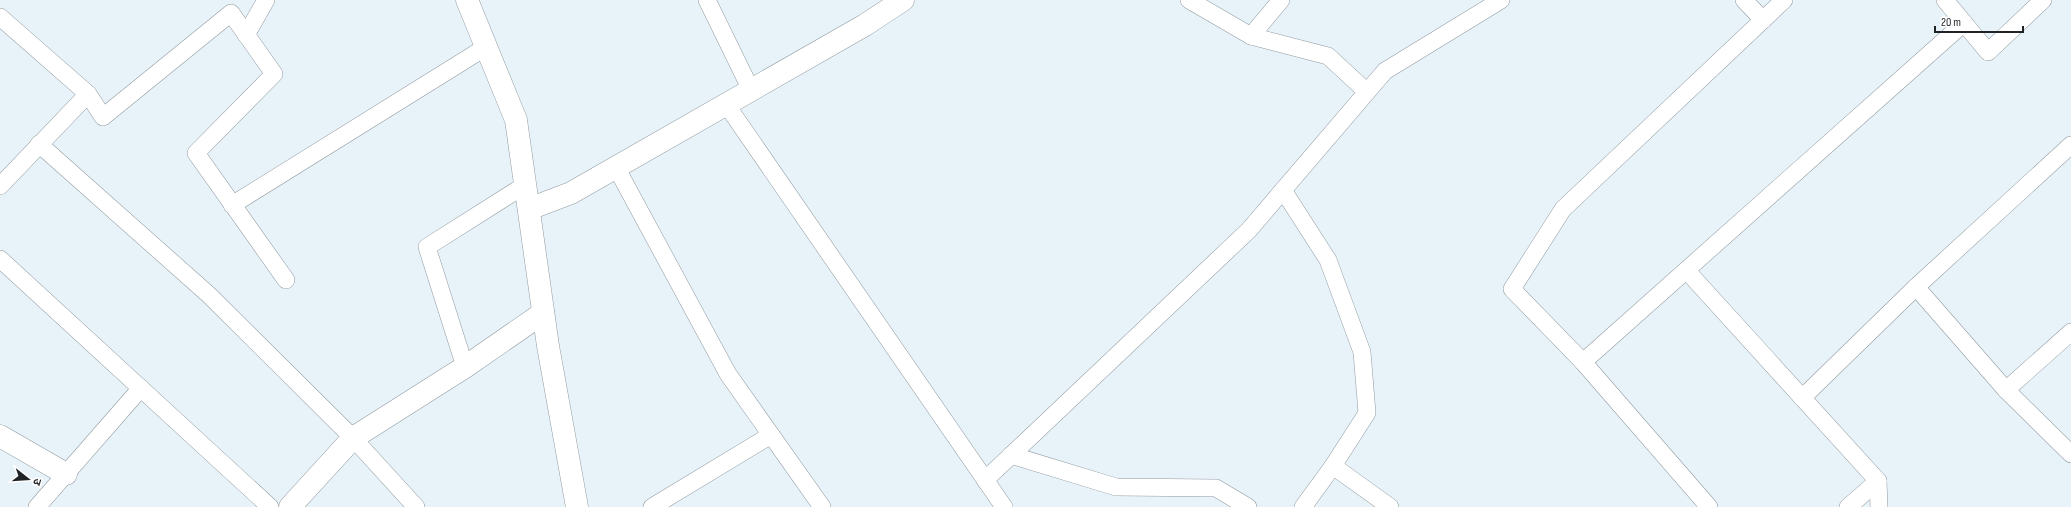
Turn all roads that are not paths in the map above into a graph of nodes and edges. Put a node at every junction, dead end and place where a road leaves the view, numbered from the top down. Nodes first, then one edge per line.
1 (266, 0) edge
2 (467, 0) edge
3 (707, 0) edge
4 (903, 0) edge
5 (1189, 0) edge
6 (1281, 0) edge
7 (1501, 0) edge
8 (1744, 0) edge
9 (1784, 0) edge
10 (1945, 0) edge
11 (2043, 0) edge
12 (0, 17) edge
13 (1763, 20) junction
14 (1964, 23) junction
15 (246, 35) junction
16 (1251, 36) junction
17 (486, 47) junction
18 (751, 90) junction
19 (1367, 92) junction
20 (88, 94) junction
21 (726, 104) junction
22 (39, 144) junction
23 (2071, 145) edge
24 (616, 167) junction
25 (525, 185) junction
26 (0, 186) edge
27 (1283, 190) junction
28 (232, 205) junction
29 (529, 209) junction
30 (0, 259) edge
31 (1687, 270) junction
32 (286, 280) dead end
33 (1916, 287) junction
34 (543, 313) junction
35 (2071, 332) edge
36 (1583, 362) junction
37 (465, 367) junction
38 (141, 388) junction
39 (2006, 390) junction
40 (1802, 398) junction
41 (771, 435) junction
42 (0, 436) edge
43 (353, 438) junction
44 (2071, 454) edge
45 (1011, 455) junction
46 (1333, 466) junction
47 (66, 474) junction
48 (985, 480) junction
49 (1878, 481) junction
50 (37, 507) edge
51 (270, 507) edge
52 (290, 507) edge
53 (416, 507) edge
54 (577, 507) edge
55 (652, 507) edge
56 (822, 507) edge
57 (1004, 507) edge
58 (1248, 507) edge
59 (1303, 507) edge
60 (1390, 507) edge
61 (1709, 507) edge
62 (1848, 507) edge
63 (1879, 507) edge

1 - 15 lane
2 - 17 street
3 - 18 lane
4 - 18 street
5 - 16 lane
6 - 16 lane
7 - 19 lane
8 - 13 lane
9 - 13 lane
10 - 14 lane
11 - 14 lane
12 - 20 lane
13 - 36 lane
14 - 31 lane
15 - 20 lane
15 - 28 lane
16 - 19 lane
17 - 25 street
17 - 28 lane
18 - 21 street
19 - 27 lane
20 - 22 lane
21 - 24 street
21 - 48 lane
22 - 26 lane
22 - 43 lane
23 - 33 lane
24 - 29 street
24 - 41 lane
25 - 29 street
25 - 37 lane
27 - 45 lane
27 - 46 lane
28 - 32 lane
29 - 34 street
30 - 38 lane
31 - 36 lane
31 - 40 lane
33 - 39 lane
33 - 40 lane
34 - 37 street
34 - 54 street
35 - 39 lane
36 - 61 lane
37 - 43 street
38 - 47 lane
38 - 51 lane
39 - 44 lane
40 - 49 lane
41 - 55 lane
41 - 56 lane
42 - 47 street
43 - 52 street
43 - 53 lane
45 - 48 lane
45 - 58 lane
46 - 59 lane
46 - 60 lane
47 - 50 lane
48 - 57 lane
49 - 62 lane
49 - 63 lane

